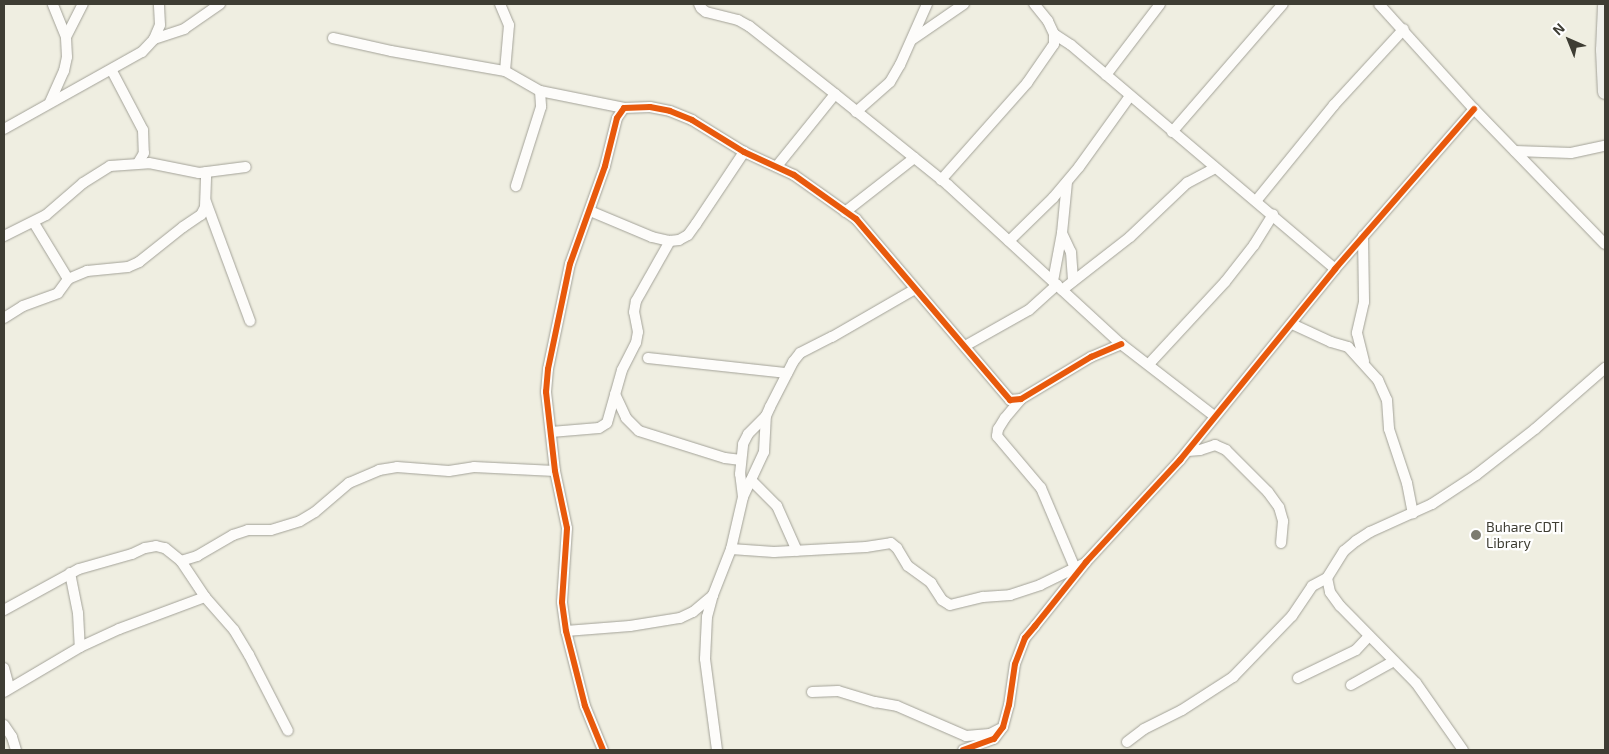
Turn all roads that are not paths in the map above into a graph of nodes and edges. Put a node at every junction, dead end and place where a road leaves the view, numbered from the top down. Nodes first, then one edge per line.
1 (53, 4) edge
2 (83, 4) edge
3 (159, 4) edge
4 (220, 4) edge
5 (500, 4) edge
6 (699, 4) edge
7 (927, 4) edge
8 (964, 4) edge
9 (1034, 4) edge
10 (1160, 4) edge
11 (1283, 4) edge
12 (1379, 4) edge
13 (1605, 6) edge
14 (1404, 29) junction
15 (1054, 34) junction
16 (66, 37) junction
17 (333, 38) dead end
18 (154, 39) junction
19 (912, 39) junction
20 (112, 71) junction
21 (505, 71) junction
22 (1106, 75) junction
23 (1604, 76) edge
24 (540, 91) junction
25 (1605, 92) edge
26 (835, 94) junction
27 (1130, 96) junction
28 (50, 102) junction
29 (624, 108) junction
30 (1474, 109) junction
31 (856, 112) junction
32 (4, 129) edge
33 (1172, 132) junction
34 (1605, 146) edge
35 (1515, 151) junction
36 (744, 152) junction
37 (914, 158) junction
38 (138, 163) junction
39 (776, 166) junction
40 (246, 167) dead end
41 (1215, 168) junction
42 (206, 172) junction
43 (941, 180) junction
44 (1066, 182) junction
45 (516, 186) dead end
46 (1256, 200) junction
47 (206, 202) junction
48 (590, 211) junction
49 (845, 212) junction
50 (1273, 215) junction
51 (34, 223) junction
52 (1062, 233) junction
53 (4, 236) edge
54 (1363, 236) junction
55 (670, 241) junction
56 (1009, 241) junction
57 (1605, 244) edge
58 (1336, 269) junction
59 (68, 280) junction
60 (1073, 282) junction
61 (1057, 285) junction
62 (915, 289) junction
63 (4, 318) edge
64 (250, 321) dead end
65 (1292, 324) junction
66 (1121, 344) junction
67 (965, 346) junction
68 (648, 358) dead end
69 (1364, 362) junction
70 (1149, 364) junction
71 (1605, 368) edge
72 (787, 373) junction
73 (614, 393) junction
74 (1021, 399) junction
75 (766, 416) junction
76 (1214, 416) junction
77 (552, 432) junction
78 (1188, 451) junction
79 (741, 460) junction
80 (555, 471) junction
81 (751, 480) junction
82 (743, 497) junction
83 (1413, 513) junction
84 (1281, 543) dead end
85 (731, 549) junction
86 (797, 550) junction
87 (181, 561) junction
88 (1086, 562) junction
89 (1075, 568) junction
90 (70, 573) junction
91 (1327, 578) junction
92 (713, 595) junction
93 (205, 597) junction
94 (4, 610) edge
95 (566, 631) junction
96 (1369, 636) junction
97 (80, 647) junction
98 (1394, 661) junction
99 (4, 668) edge
100 (1298, 678) dead end
101 (1352, 685) dead end
102 (6, 689) edge
103 (812, 692) dead end
104 (4, 725) edge
105 (1003, 727) junction
106 (288, 731) dead end
107 (1127, 742) dead end
108 (16, 750) edge
109 (603, 750) edge
110 (717, 750) edge
111 (963, 750) edge
112 (1464, 750) edge

1 - 16 street
2 - 16 street
3 - 18 street
4 - 18 street
5 - 21 street
6 - 26 street
7 - 19 street
8 - 19 street
9 - 15 street
10 - 22 street
11 - 33 street
12 - 14 street
13 - 23 main road
14 - 30 street
14 - 46 street
15 - 22 street
15 - 43 street
16 - 28 street
17 - 21 street
18 - 20 street
19 - 31 street
20 - 28 street
20 - 38 street
21 - 24 street
22 - 27 street
23 - 25 main road
24 - 29 street
24 - 45 street
26 - 31 street
26 - 39 street
27 - 33 street
27 - 44 street
28 - 32 street
29 - 36 street
29 - 48 street
30 - 35 street
30 - 54 street
31 - 37 street
33 - 41 street
34 - 35 street
35 - 57 street
36 - 39 street
36 - 55 street
37 - 43 street
37 - 49 street
38 - 42 street
38 - 51 street
39 - 49 street
40 - 42 street
41 - 46 street
41 - 60 street
42 - 47 street
43 - 56 street
44 - 52 street
44 - 56 street
46 - 50 street
47 - 59 street
47 - 64 street
48 - 55 street
48 - 77 street
49 - 62 street
50 - 58 street
50 - 70 street
51 - 53 street
51 - 59 street
52 - 60 street
52 - 61 street
54 - 58 street
54 - 69 street
55 - 73 street
56 - 61 street
58 - 65 street
59 - 63 street
60 - 61 street
61 - 66 street
61 - 67 street
62 - 67 street
62 - 72 street
65 - 69 street
65 - 76 street
66 - 70 street
66 - 74 street
67 - 74 street
68 - 72 street
69 - 83 street
70 - 76 street
71 - 83 street
72 - 75 street
73 - 77 street
73 - 79 street
74 - 89 street
75 - 79 street
75 - 81 street
76 - 78 street
77 - 80 street
78 - 84 street
78 - 88 street
79 - 82 street
80 - 87 street
80 - 95 street
81 - 82 street
81 - 86 street
82 - 85 street
83 - 91 street
85 - 86 street
85 - 92 street
86 - 89 street
87 - 90 street
87 - 93 street
88 - 89 street
88 - 105 street
90 - 94 street
90 - 97 street
91 - 96 street
91 - 107 street
92 - 95 street
92 - 110 street
93 - 97 street
93 - 106 street
95 - 109 street
96 - 98 street
96 - 100 street
97 - 102 street
98 - 101 street
98 - 112 street
99 - 102 street
103 - 105 street
104 - 108 street
105 - 111 street

